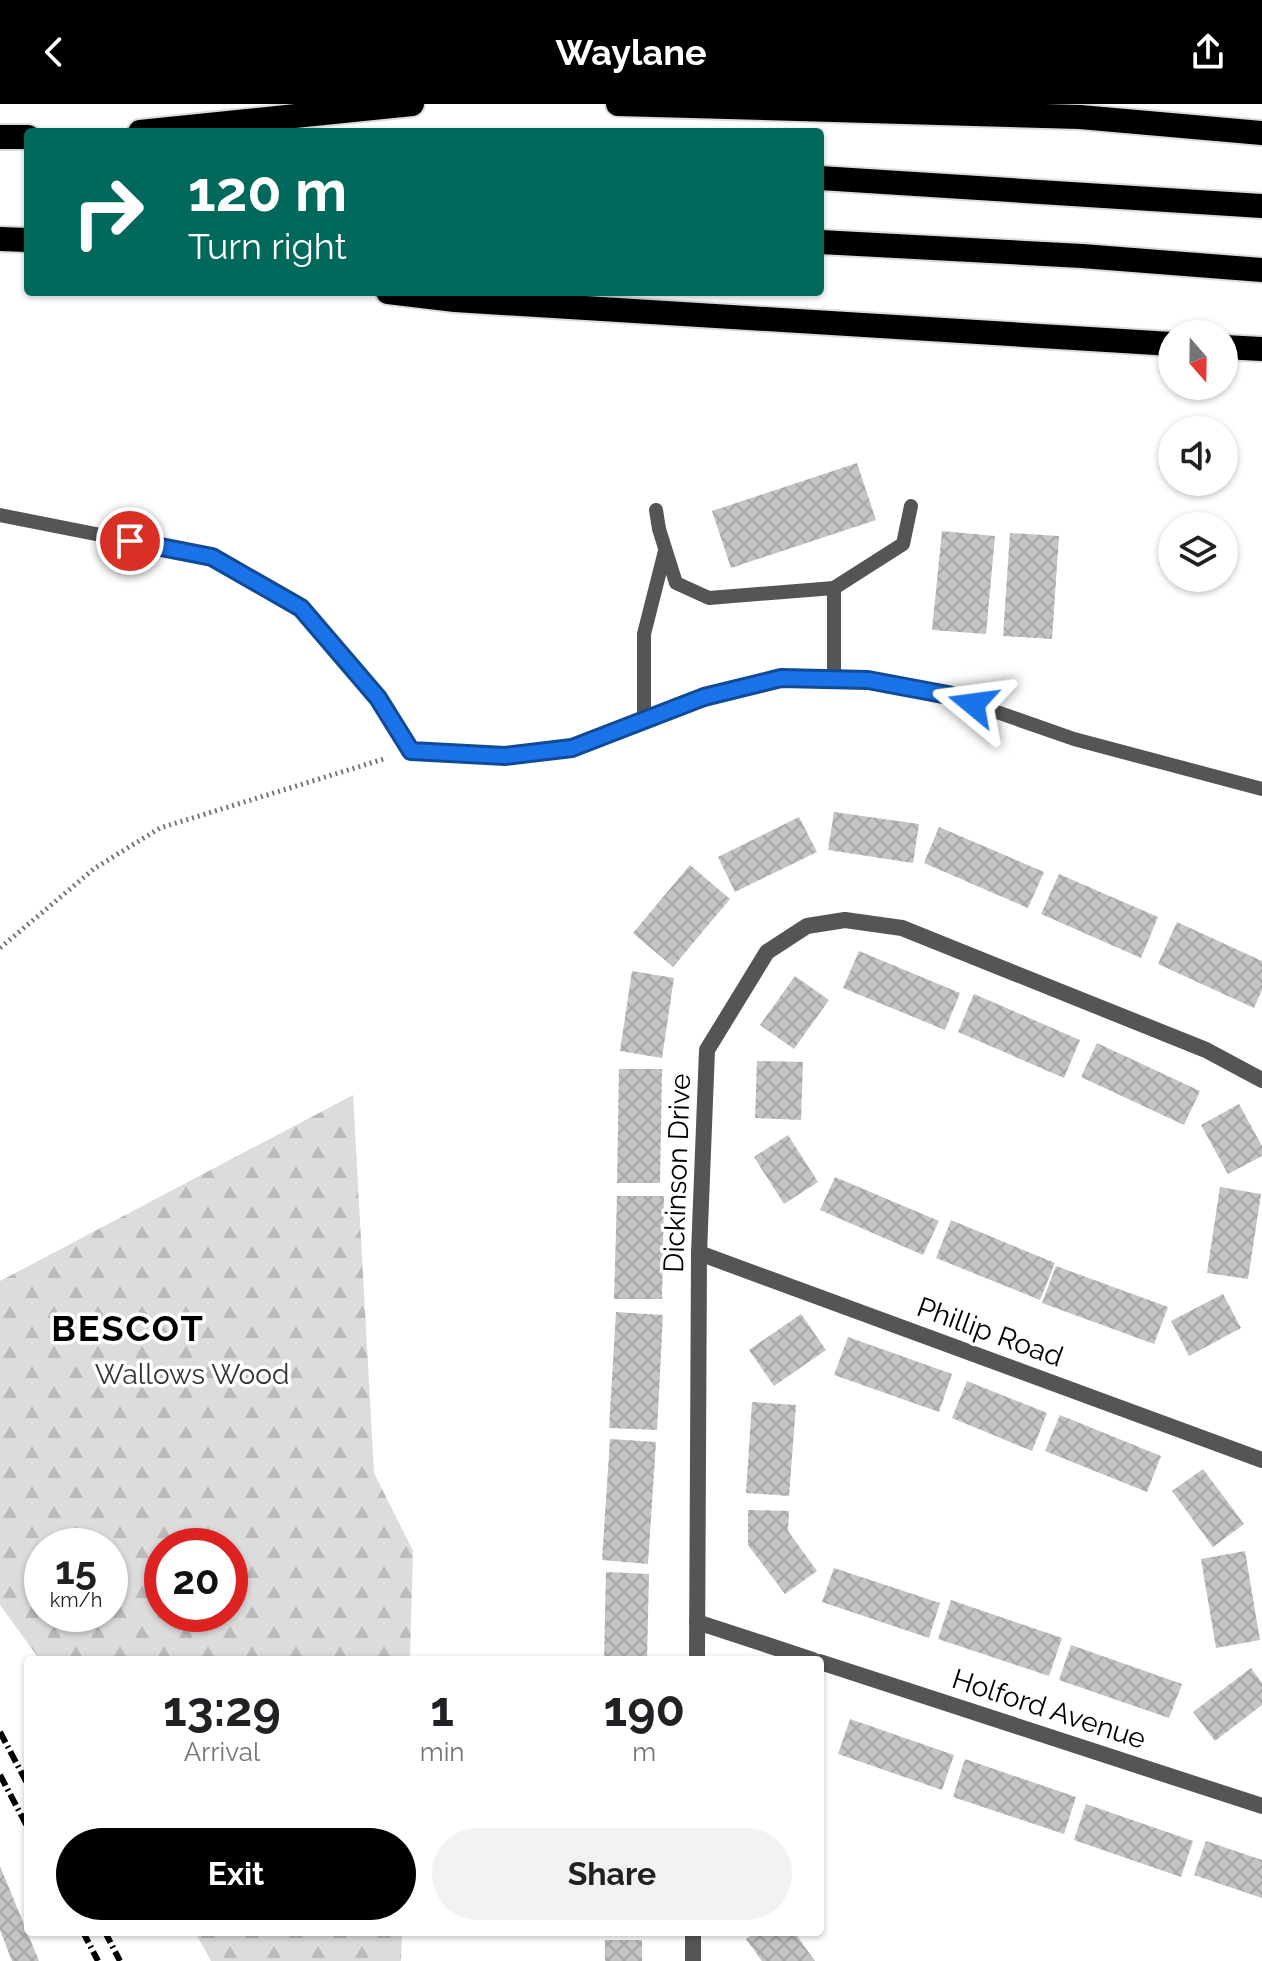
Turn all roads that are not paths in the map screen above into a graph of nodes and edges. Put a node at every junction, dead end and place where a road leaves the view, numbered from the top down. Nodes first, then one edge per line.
1 (412, 104) edge
2 (618, 104) edge
3 (179, 128) edge
4 (1262, 133) edge
5 (0, 137) edge
6 (24, 137) edge
7 (824, 178) edge
8 (1262, 206) edge
9 (0, 239) edge
10 (24, 240) edge
11 (824, 242) edge
12 (1262, 270) edge
13 (422, 296) edge
14 (1158, 343) edge
15 (1238, 348) edge
16 (1262, 349) edge
17 (911, 506) dead end
18 (656, 510) dead end
19 (0, 515) edge
20 (666, 549) junction
21 (834, 588) junction
22 (834, 679) junction
23 (644, 720) junction
24 (1262, 789) edge
25 (1262, 1080) edge
26 (699, 1253) junction
27 (1262, 1460) edge
28 (697, 1622) junction
29 (697, 1656) edge
30 (801, 1656) edge
31 (824, 1663) edge
32 (1262, 1806) edge
33 (693, 1936) edge
34 (693, 1961) edge

1 - 3 highway
2 - 4 highway
5 - 6 highway
7 - 8 highway
9 - 10 highway
11 - 12 highway
13 - 14 highway
15 - 16 highway
17 - 21 lane
18 - 20 lane
19 - 23 lane
20 - 21 lane
20 - 23 lane
21 - 22 lane
22 - 23 lane
22 - 24 lane
25 - 26 street, Dickinson Drive
26 - 27 street, Phillip Road
26 - 28 street, Dickinson Drive
28 - 29 street, Dickinson Drive
28 - 30 street
31 - 32 street, Holford Avenue
33 - 34 street

